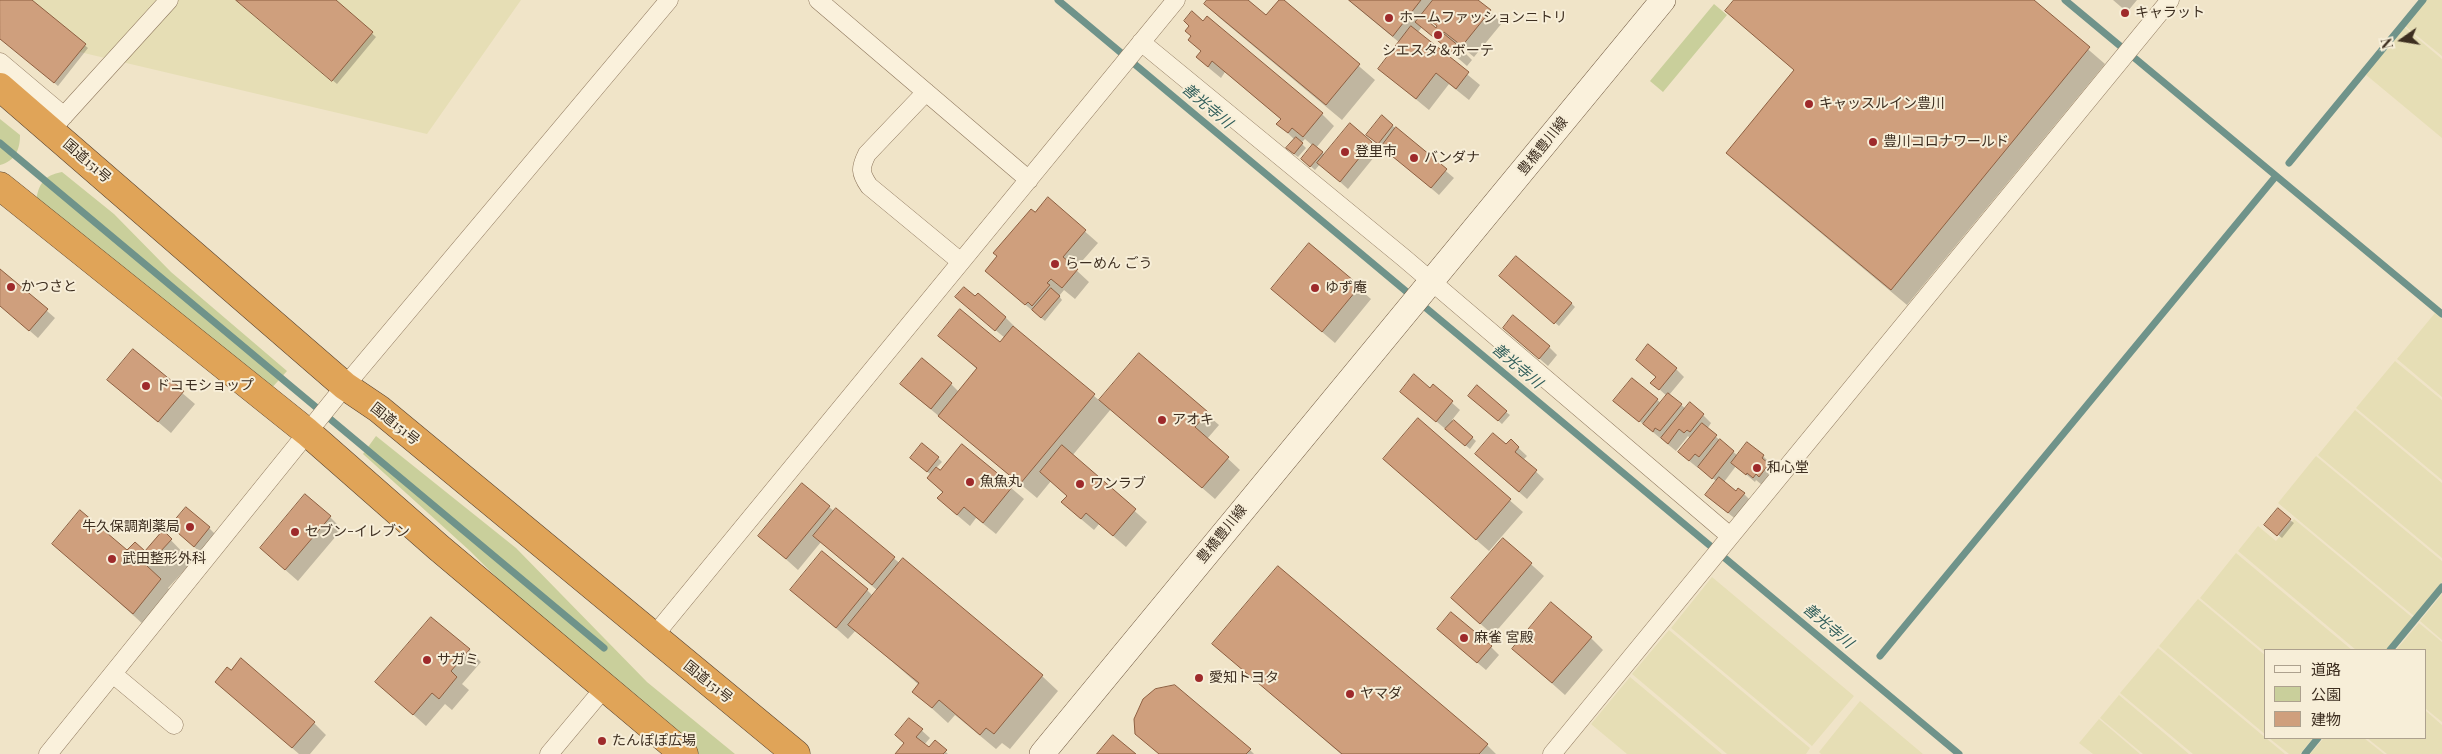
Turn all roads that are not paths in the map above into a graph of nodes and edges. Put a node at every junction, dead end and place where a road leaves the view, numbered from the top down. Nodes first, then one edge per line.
1 (169, 0) edge
2 (669, 0) edge
3 (818, 0) edge
4 (1176, 0) edge
5 (1663, 0) edge
6 (2170, 0) edge
7 (1137, 48) junction
8 (0, 62) edge
9 (0, 87) edge
10 (926, 92) junction
11 (58, 123) junction
12 (1029, 180) junction
13 (1, 188) edge
14 (961, 262) junction
15 (1427, 286) junction
16 (345, 386) junction
17 (307, 432) junction
18 (1721, 547) junction
19 (652, 637) junction
20 (113, 674) junction
21 (605, 687) junction
22 (174, 724) dead end
23 (48, 754) edge
24 (549, 754) edge
25 (684, 754) edge
26 (796, 754) edge
27 (1042, 754) edge
28 (1552, 754) edge

1 - 11 street
2 - 16 street
3 - 10 street
4 - 7 street
5 - 15 main road, 豊橋豊川線
6 - 18 street
7 - 12 street
7 - 15 street
8 - 11 street
9 - 11 highway, 国道151号
10 - 12 street
10 - 14 street
11 - 16 highway, 国道151号
12 - 14 street
13 - 17 highway
14 - 19 street
15 - 18 street
15 - 27 main road, 豊橋豊川線
16 - 17 street
16 - 19 highway, 国道151号
17 - 20 street
17 - 21 highway
18 - 28 street
19 - 26 highway, 国道151号
20 - 22 street
20 - 23 street
21 - 24 street
21 - 25 highway

